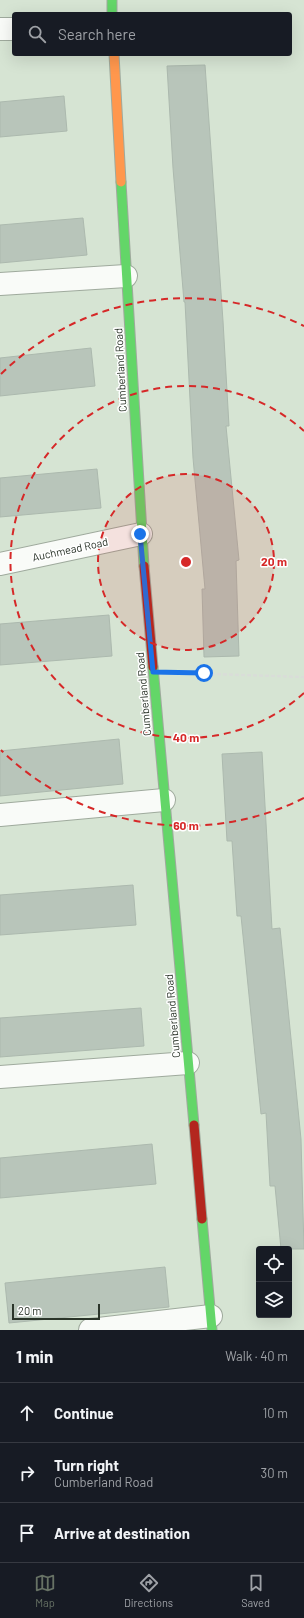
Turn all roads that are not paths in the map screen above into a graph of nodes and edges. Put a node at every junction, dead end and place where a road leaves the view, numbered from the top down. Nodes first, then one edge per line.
1 (112, 0) edge
2 (112, 12) edge
3 (0, 29) edge
4 (12, 29) edge
5 (114, 56) edge
6 (126, 276) junction
7 (0, 284) edge
8 (140, 534) junction
9 (0, 564) edge
10 (164, 800) junction
11 (0, 815) edge
12 (188, 1063) junction
13 (0, 1077) edge
14 (211, 1323) edge
15 (90, 1330) edge

1 - 2 street
3 - 4 street
5 - 6 street, Cumberland Road
6 - 7 street
6 - 8 street, Cumberland Road
8 - 9 street, Auchmead Road
8 - 10 street, Cumberland Road
10 - 11 street
10 - 12 street, Cumberland Road
12 - 13 street
12 - 14 street, Cumberland Road
14 - 15 street

